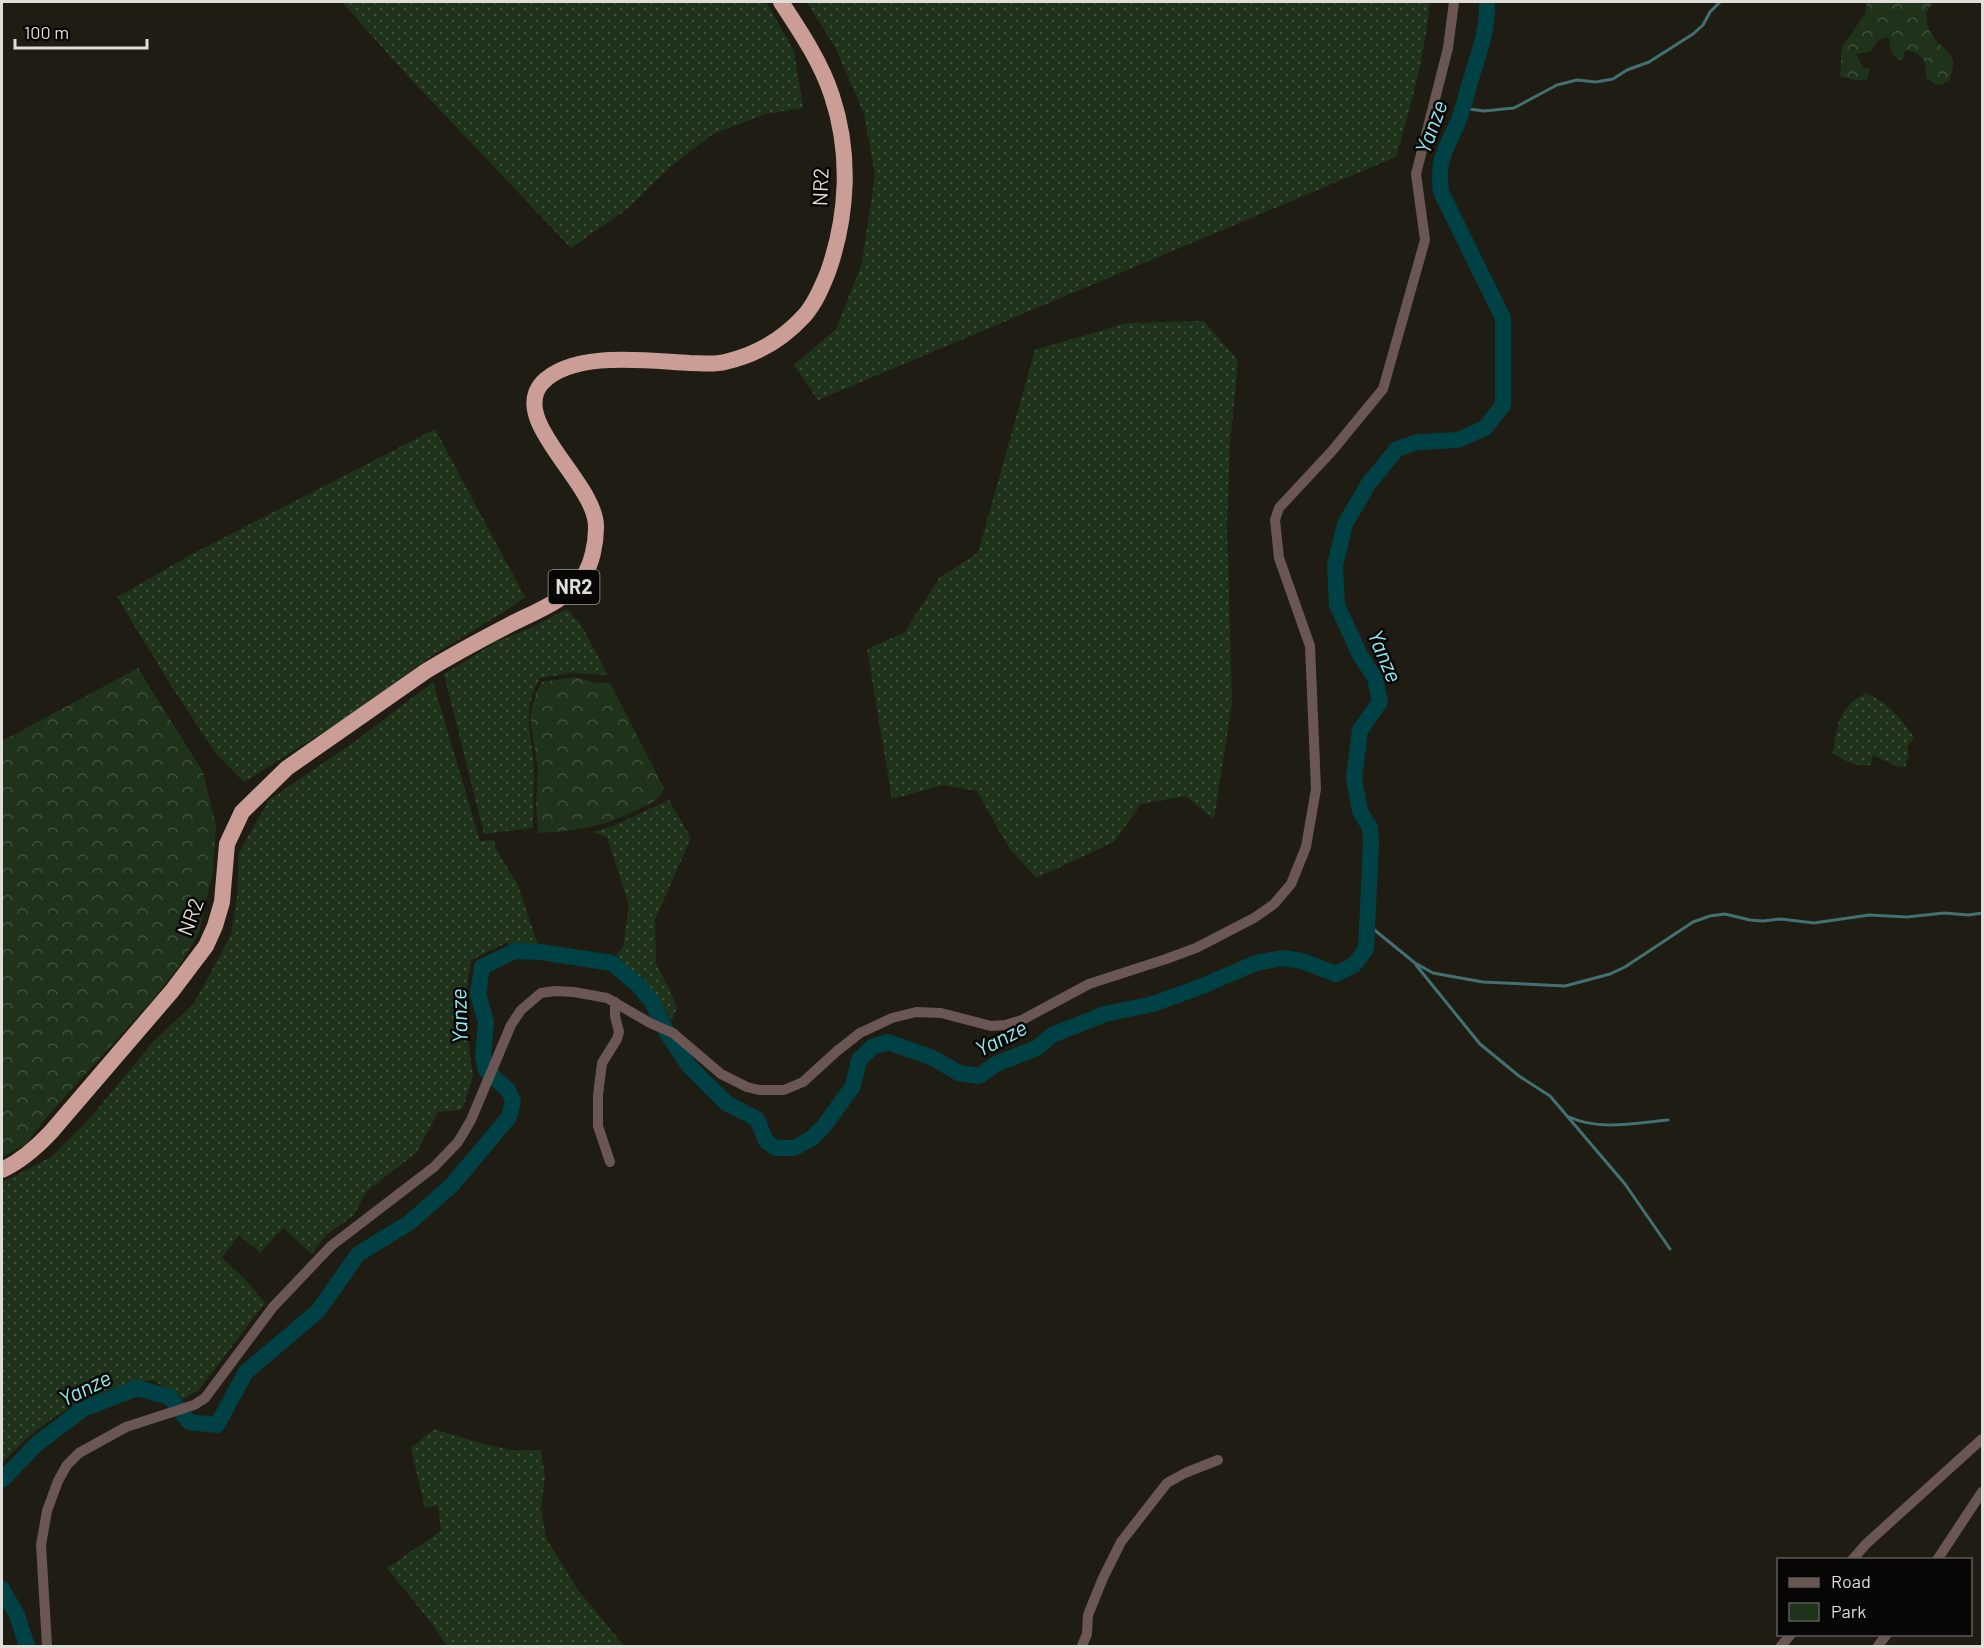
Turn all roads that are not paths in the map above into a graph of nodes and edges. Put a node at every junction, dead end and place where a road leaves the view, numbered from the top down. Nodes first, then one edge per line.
1 (782, 2) edge
2 (1454, 2) edge
3 (615, 1002) junction
4 (610, 1162) dead end
5 (2, 1170) edge
6 (1983, 1439) edge
7 (1218, 1460) dead end
8 (1983, 1492) edge
9 (1854, 1558) edge
10 (1938, 1558) edge
11 (47, 1647) edge
12 (1082, 1647) edge

1 - 5 highway, NR2 / NR2
2 - 3 street
3 - 4 street
3 - 11 street
6 - 9 street
7 - 12 street
8 - 10 street

